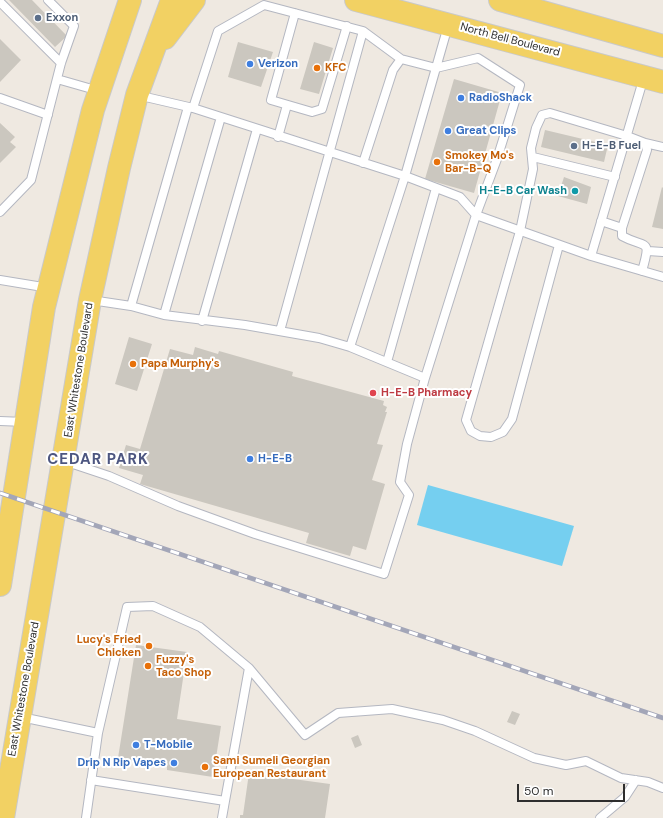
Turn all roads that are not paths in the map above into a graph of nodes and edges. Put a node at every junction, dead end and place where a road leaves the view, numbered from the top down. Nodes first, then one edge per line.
1 (48, 0) edge
2 (111, 0) edge
3 (130, 0) edge
4 (172, 0) edge
5 (194, 0) edge
6 (356, 0) edge
7 (500, 0) edge
8 (0, 2) edge
9 (528, 4) edge
10 (295, 13) junction
11 (449, 23) junction
12 (347, 26) junction
13 (120, 28) junction
14 (363, 31) junction
15 (663, 46) edge
16 (150, 56) junction
17 (401, 59) junction
18 (61, 63) junction
19 (436, 68) junction
20 (57, 79) junction
21 (654, 79) edge
22 (99, 91) junction
23 (138, 95) junction
24 (0, 98) edge
25 (287, 105) junction
26 (191, 108) junction
27 (48, 115) junction
28 (221, 117) junction
29 (257, 129) junction
30 (628, 136) junction
31 (278, 137) junction
32 (645, 143) junction
33 (663, 147) edge
34 (329, 153) junction
35 (533, 157) junction
36 (363, 163) junction
37 (405, 176) junction
38 (615, 177) junction
39 (436, 188) junction
40 (0, 212) edge
41 (476, 215) junction
42 (601, 221) junction
43 (622, 228) junction
44 (520, 231) junction
45 (559, 245) junction
46 (648, 251) junction
47 (663, 252) edge
48 (591, 256) junction
49 (642, 271) junction
50 (663, 277) edge
51 (0, 280) edge
52 (49, 288) junction
53 (90, 300) junction
54 (131, 306) junction
55 (164, 316) junction
56 (202, 321) junction
57 (280, 331) junction
58 (350, 346) junction
59 (387, 362) junction
60 (426, 378) junction
61 (0, 421) edge
62 (26, 422) junction
63 (64, 461) junction
64 (0, 584) edge
65 (249, 668) junction
66 (20, 716) junction
67 (98, 733) junction
68 (91, 780) junction
69 (636, 780) junction
70 (663, 788) edge
71 (225, 802) junction
72 (4, 818) edge
73 (86, 818) edge
74 (222, 818) edge
75 (600, 818) edge

1 - 18 lane
2 - 13 main road
3 - 13 main road
4 - 16 main road, East Whitestone Boulevard
5 - 16 main road
6 - 11 main road, North Bell Boulevard
7 - 9 main road
8 - 18 lane
9 - 15 main road
10 - 12 lane
10 - 25 lane
10 - 26 lane
11 - 19 lane
11 - 21 main road, North Bell Boulevard
12 - 14 lane
12 - 25 lane
13 - 22 main road
14 - 17 lane
14 - 34 lane
16 - 23 main road, East Whitestone Boulevard
17 - 19 lane
17 - 36 lane
18 - 20 lane
19 - 37 lane
19 - 41 lane
20 - 22 lane
20 - 27 lane
21 - 30 lane
22 - 52 main road
23 - 26 lane
23 - 53 main road, East Whitestone Boulevard
24 - 27 lane
25 - 31 lane
26 - 28 lane
26 - 54 lane
27 - 40 lane
28 - 29 lane
28 - 55 lane
29 - 31 lane
29 - 56 lane
30 - 32 lane
30 - 35 lane
30 - 38 lane
31 - 34 lane
32 - 33 lane
32 - 43 lane
34 - 36 lane
34 - 57 lane
35 - 38 lane
35 - 44 lane
36 - 37 lane
37 - 39 lane
37 - 58 lane
38 - 42 lane
39 - 41 lane
39 - 59 lane
41 - 44 lane
41 - 60 lane
42 - 43 lane
42 - 48 lane
43 - 46 lane
44 - 45 lane
44 - 45 lane
45 - 48 lane
46 - 47 lane
46 - 49 lane
48 - 49 lane
49 - 50 lane
51 - 52 lane
52 - 62 main road
53 - 54 lane
53 - 63 main road, East Whitestone Boulevard
54 - 55 lane
55 - 56 lane
56 - 57 lane
57 - 58 lane
58 - 59 lane
59 - 60 lane
60 - 63 lane
61 - 62 lane
62 - 64 main road
63 - 66 main road, East Whitestone Boulevard
65 - 67 lane
65 - 69 lane
65 - 71 lane
66 - 67 lane
66 - 72 main road, East Whitestone Boulevard
67 - 68 lane
68 - 71 lane
68 - 73 lane
69 - 70 lane
69 - 75 lane
71 - 74 lane

